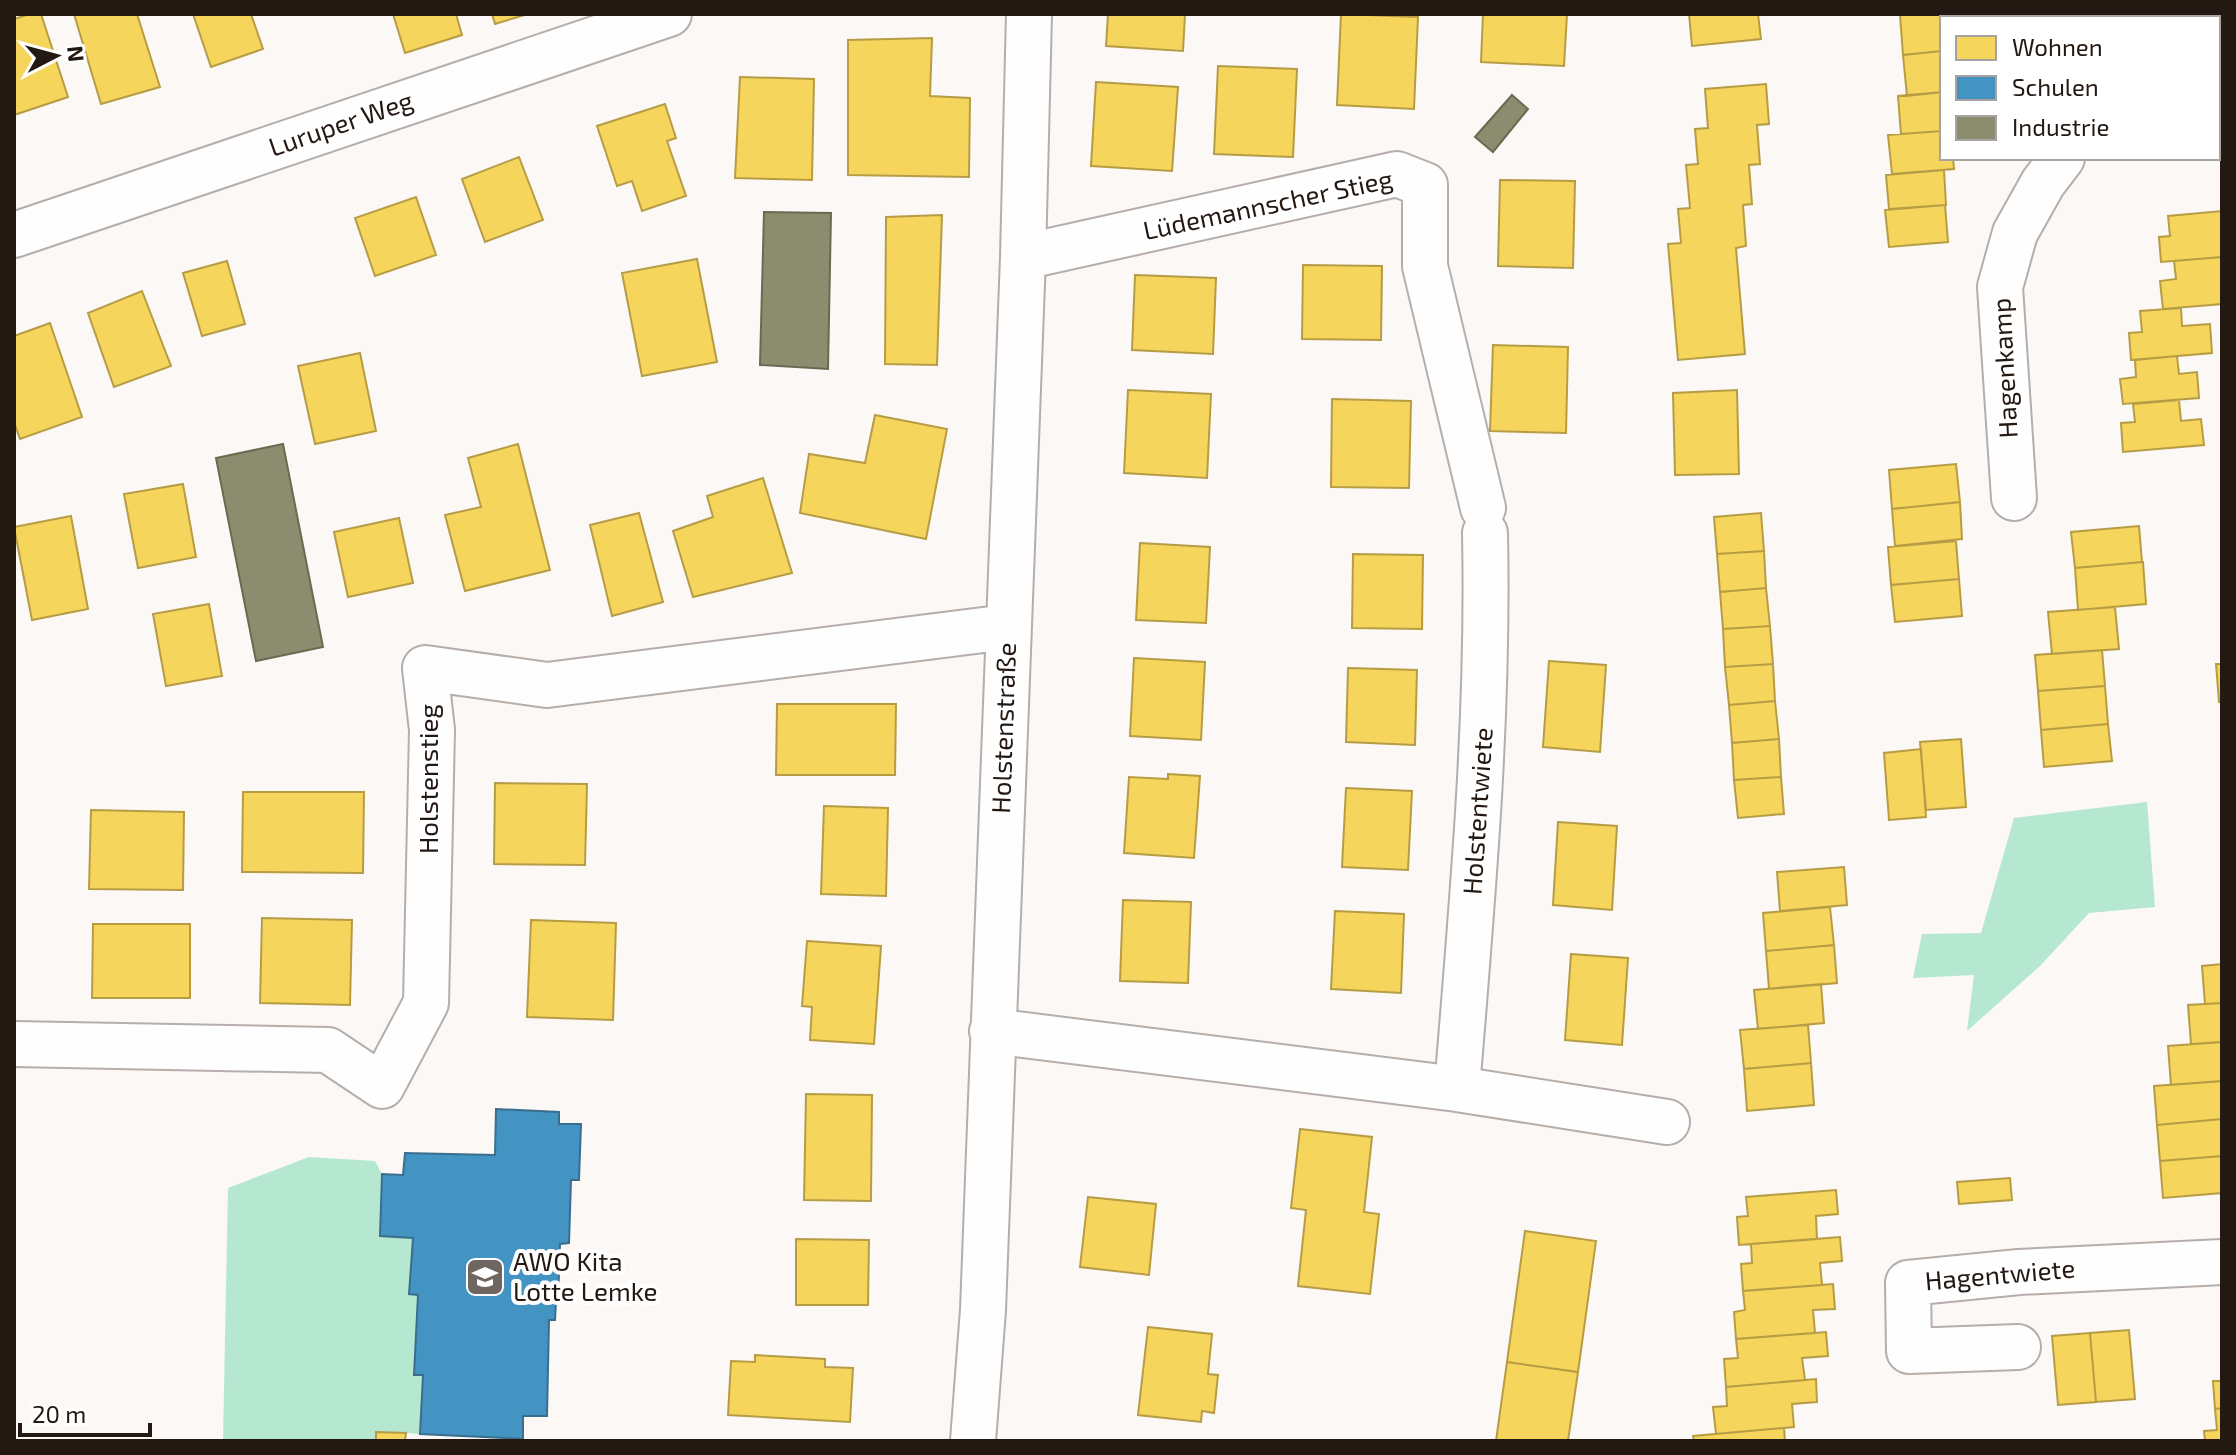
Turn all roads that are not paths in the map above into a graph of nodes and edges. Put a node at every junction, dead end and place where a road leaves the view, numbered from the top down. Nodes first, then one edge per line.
1 (669, 14) edge
2 (1029, 14) edge
3 (2060, 160) edge
4 (14, 235) edge
5 (1023, 257) junction
6 (2014, 498) dead end
7 (1484, 520) joint
8 (1007, 627) junction
9 (992, 1031) junction
10 (14, 1044) edge
11 (1457, 1089) junction
12 (1667, 1122) dead end
13 (2222, 1262) edge
14 (2018, 1347) dead end
15 (973, 1441) edge

1 - 4 street, Luruper Weg
2 - 5 street, Holstenstraße
3 - 6 street, Hagenkamp
5 - 7 street, Lüdemannscher Stieg
5 - 8 street, Holstenstraße
7 - 11 street, Holstentwiete
8 - 9 street, Holstenstraße
8 - 10 street, Holstenstieg
9 - 11 street
9 - 15 street, Holstenstraße
11 - 12 street
13 - 14 street, Hagentwiete

